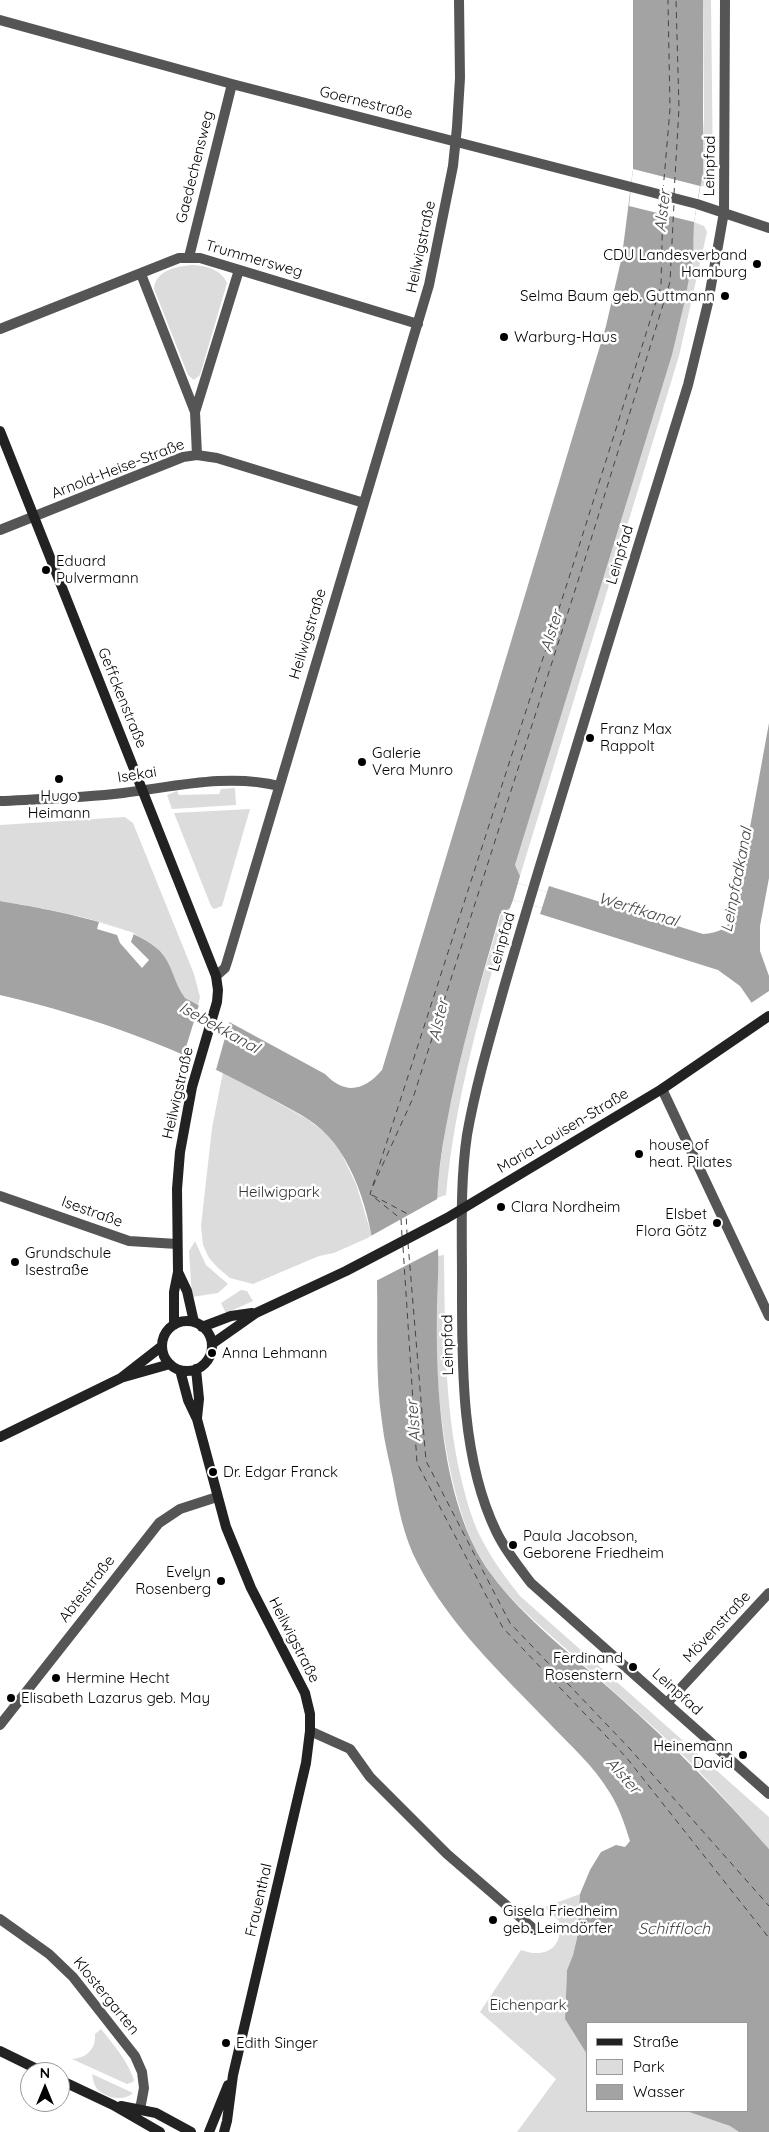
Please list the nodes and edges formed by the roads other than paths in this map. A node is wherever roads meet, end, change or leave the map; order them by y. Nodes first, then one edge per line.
1 (459, 0) edge
2 (726, 0) edge
3 (0, 20) edge
4 (232, 84) junction
5 (456, 142) junction
6 (724, 212) junction
7 (769, 228) edge
8 (189, 257) junction
9 (239, 270) junction
10 (141, 274) junction
11 (418, 324) junction
12 (0, 329) edge
13 (196, 412) junction
14 (0, 432) edge
15 (196, 455) junction
16 (364, 503) junction
17 (34, 517) junction
18 (0, 530) edge
19 (279, 786) junction
20 (142, 789) junction
21 (0, 801) edge
22 (216, 976) junction
23 (766, 1018) edge
24 (662, 1089) junction
25 (0, 1196) edge
26 (462, 1210) junction
27 (177, 1244) junction
28 (178, 1272) junction
29 (256, 1313) junction
30 (769, 1316) edge
31 (198, 1324) junction
32 (174, 1325) junction
33 (212, 1344) junction
34 (162, 1346) junction
35 (170, 1364) junction
36 (196, 1369) junction
37 (180, 1370) junction
38 (121, 1378) junction
39 (197, 1419) junction
40 (0, 1436) edge
41 (217, 1497) junction
42 (769, 1593) edge
43 (667, 1703) junction
44 (0, 1725) edge
45 (310, 1731) junction
46 (769, 1794) edge
47 (0, 1919) edge
48 (535, 1930) dead end
49 (0, 2052) edge
50 (22, 2062) edge
51 (233, 2075) junction
52 (70, 2085) edge
53 (137, 2113) junction
54 (160, 2132) edge
55 (191, 2132) edge
56 (209, 2132) edge
57 (224, 2132) edge

1 - 5 street, Heilwigstraße
2 - 6 street, Leinpfad
3 - 4 street, Goernestraße
4 - 5 street, Goernestraße
4 - 8 street, Gaedechensweg
5 - 6 street, Goernestraße
5 - 11 street, Heilwigstraße
6 - 7 street, Goernestraße
6 - 26 street, Leinpfad
8 - 9 street, Trummersweg
8 - 10 street, Trummersweg
9 - 11 street, Trummersweg
9 - 13 street
10 - 12 street, Trummersweg
10 - 13 street
11 - 16 street, Heilwigstraße
13 - 15 street
14 - 17 street, Geffckenstraße
15 - 16 street, Arnold-Heise-Straße
15 - 17 street, Arnold-Heise-Straße
16 - 19 street, Heilwigstraße
17 - 18 street, Arnold-Heise-Straße
17 - 20 street, Geffckenstraße
19 - 20 street, Isekai
19 - 22 street, Heilwigstraße
20 - 21 street, Isekai
20 - 22 street, Geffckenstraße
22 - 27 street, Heilwigstraße
23 - 24 street, Maria-Louisen-Straße
24 - 26 street, Maria-Louisen-Straße
24 - 30 street
25 - 27 street, Isestraße
26 - 29 street, Maria-Louisen-Straße
26 - 43 street, Leinpfad
27 - 28 street, Heilwigstraße
28 - 31 street, Heilwigstraße
28 - 32 street, Heilwigstraße
29 - 31 street
29 - 33 street
31 - 32 street
31 - 33 street
32 - 34 street
33 - 36 street
34 - 35 street
34 - 38 street
35 - 37 street
35 - 38 street
36 - 37 street
36 - 39 street, Heilwigstraße
37 - 39 street, Heilwigstraße
38 - 40 street
39 - 41 street, Heilwigstraße
41 - 44 street, Abteistraße
41 - 45 street, Heilwigstraße
42 - 43 street, Mövenstraße
43 - 46 street, Leinpfad
45 - 48 street
45 - 51 street, Frauenthal
47 - 53 street, Klostergarten
49 - 50 street
51 - 56 street, Frauenthal
51 - 57 street, Frauenthal
52 - 53 street
53 - 54 street
53 - 55 street

